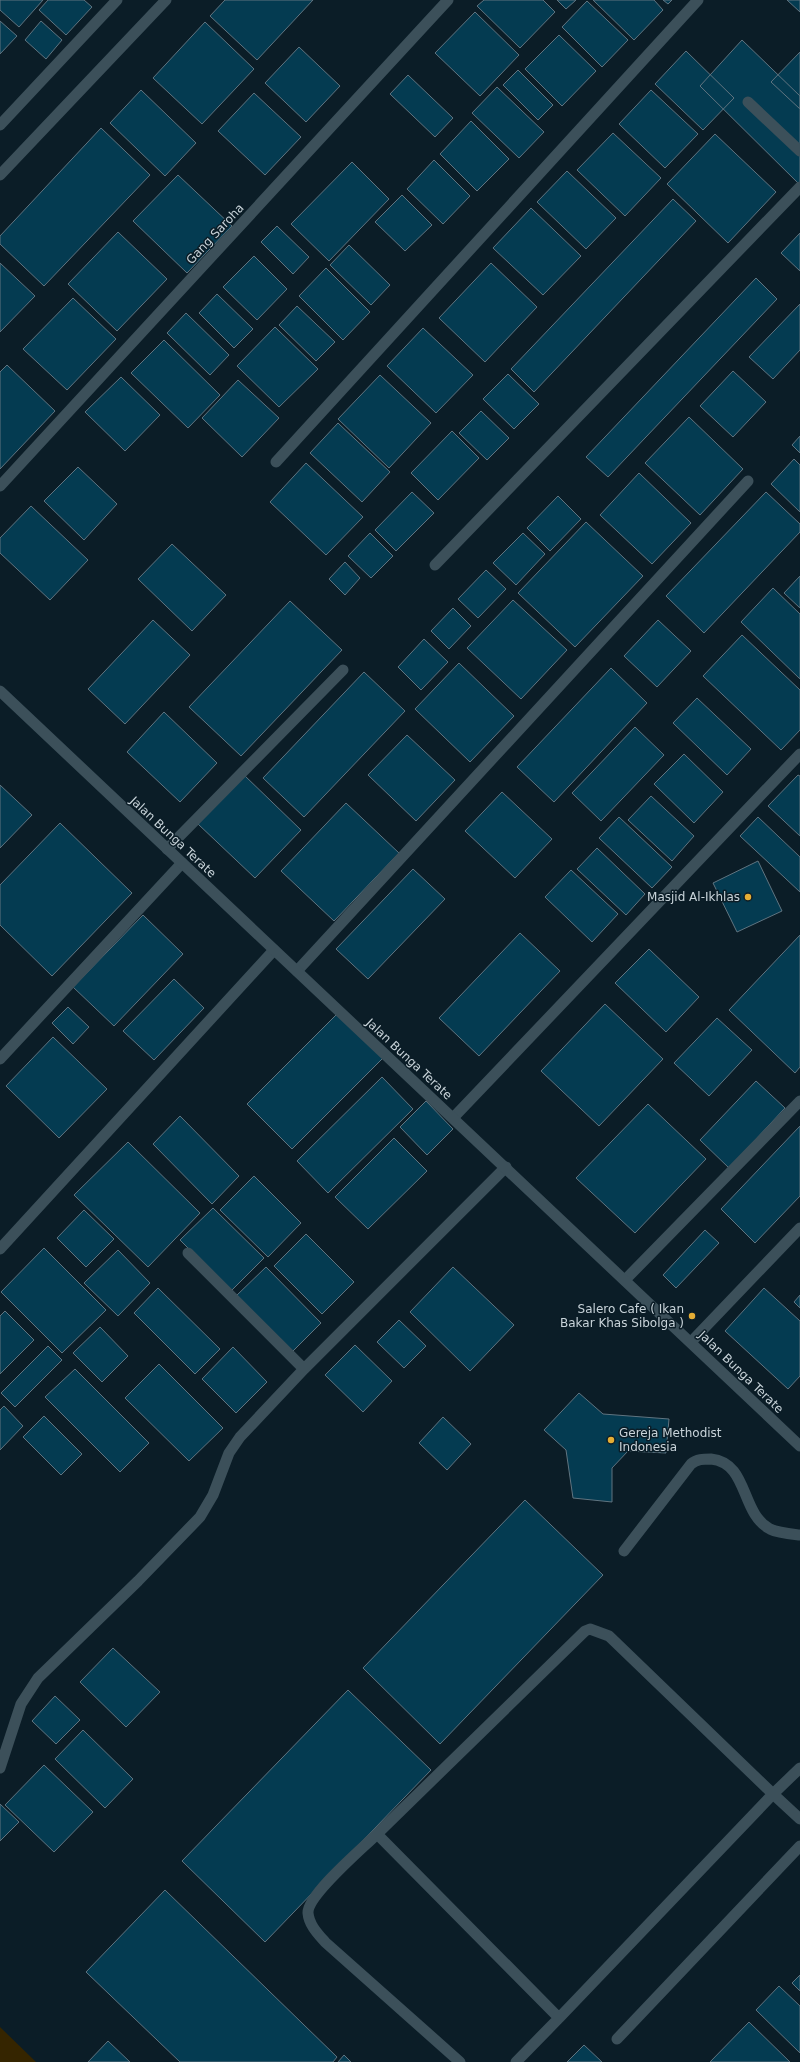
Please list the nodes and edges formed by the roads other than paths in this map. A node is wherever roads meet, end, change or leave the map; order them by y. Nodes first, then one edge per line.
1 (117, 0) edge
2 (166, 0) edge
3 (448, 0) edge
4 (698, 0) edge
5 (748, 102) dead end
6 (0, 125) edge
7 (800, 151) edge
8 (0, 174) edge
9 (800, 187) edge
10 (276, 462) dead end
11 (748, 481) dead end
12 (0, 486) edge
13 (435, 565) dead end
14 (343, 670) dead end
15 (2, 696) edge
16 (800, 754) edge
17 (167, 849) junction
18 (182, 863) junction
19 (274, 950) junction
20 (297, 971) junction
21 (0, 1059) edge
22 (800, 1101) edge
23 (453, 1118) junction
24 (506, 1168) junction
25 (800, 1228) edge
26 (0, 1249) edge
27 (188, 1253) dead end
28 (625, 1280) junction
29 (691, 1342) junction
30 (304, 1369) junction
31 (798, 1440) edge
32 (800, 1535) edge
33 (624, 1551) dead end
34 (0, 1768) edge
35 (800, 1768) edge
36 (773, 1794) junction
37 (800, 1819) edge
38 (377, 1834) junction
39 (800, 1846) edge
40 (559, 2018) junction
41 (617, 2039) dead end
42 (460, 2062) edge
43 (516, 2062) edge

1 - 6 street
2 - 8 street
3 - 12 street, Gang Saroha
4 - 10 street
5 - 7 street
9 - 13 street
11 - 20 street
14 - 17 street
15 - 17 street, Jalan Bunga Terate
16 - 23 street
17 - 18 street, Jalan Bunga Terate
18 - 19 street, Jalan Bunga Terate
18 - 21 street
19 - 20 street, Jalan Bunga Terate
19 - 26 street
20 - 23 street, Jalan Bunga Terate
22 - 28 street
23 - 24 street, Jalan Bunga Terate
24 - 28 street, Jalan Bunga Terate
24 - 30 street
25 - 29 street
27 - 30 street
28 - 29 street, Jalan Bunga Terate
29 - 31 street, Jalan Bunga Terate
30 - 34 street
32 - 33 street
35 - 36 street
36 - 37 street
36 - 38 street
36 - 40 street
38 - 40 street
38 - 42 street
39 - 41 street
40 - 43 street

